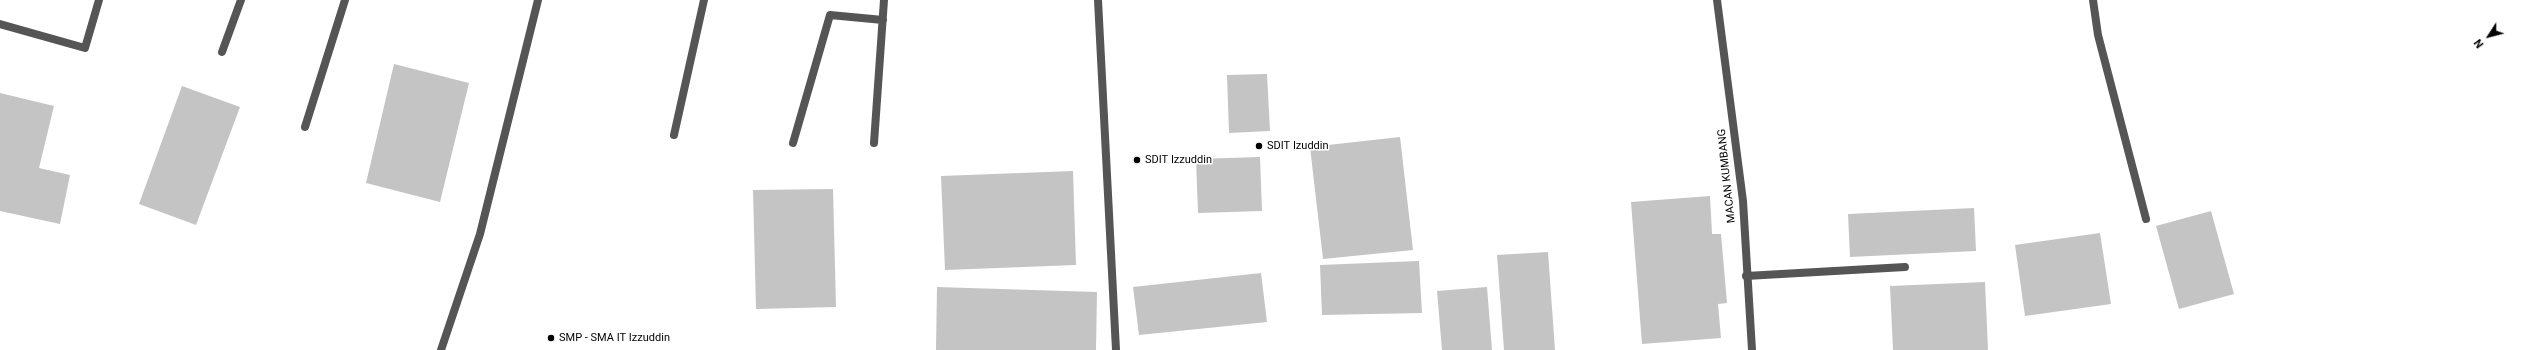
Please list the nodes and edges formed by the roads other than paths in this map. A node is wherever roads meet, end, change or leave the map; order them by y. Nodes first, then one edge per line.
1 (99, 0) edge
2 (241, 0) edge
3 (344, 0) edge
4 (538, 0) edge
5 (704, 0) edge
6 (884, 0) edge
7 (1098, 0) edge
8 (1717, 0) edge
9 (2093, 0) edge
10 (883, 20) junction
11 (0, 24) edge
12 (222, 52) dead end
13 (305, 127) dead end
14 (674, 135) dead end
15 (793, 143) dead end
16 (874, 143) dead end
17 (2146, 219) dead end
18 (1905, 267) dead end
19 (1746, 276) junction
20 (441, 350) edge
21 (1116, 350) edge
22 (1752, 350) edge

1 - 11 street
2 - 12 street
3 - 13 street
4 - 20 street
5 - 14 street
6 - 10 street
7 - 21 street
8 - 19 street, MACAN KUMBANG
9 - 17 street
10 - 15 street
10 - 16 street
18 - 19 street
19 - 22 street, MACAN KUMBANG

